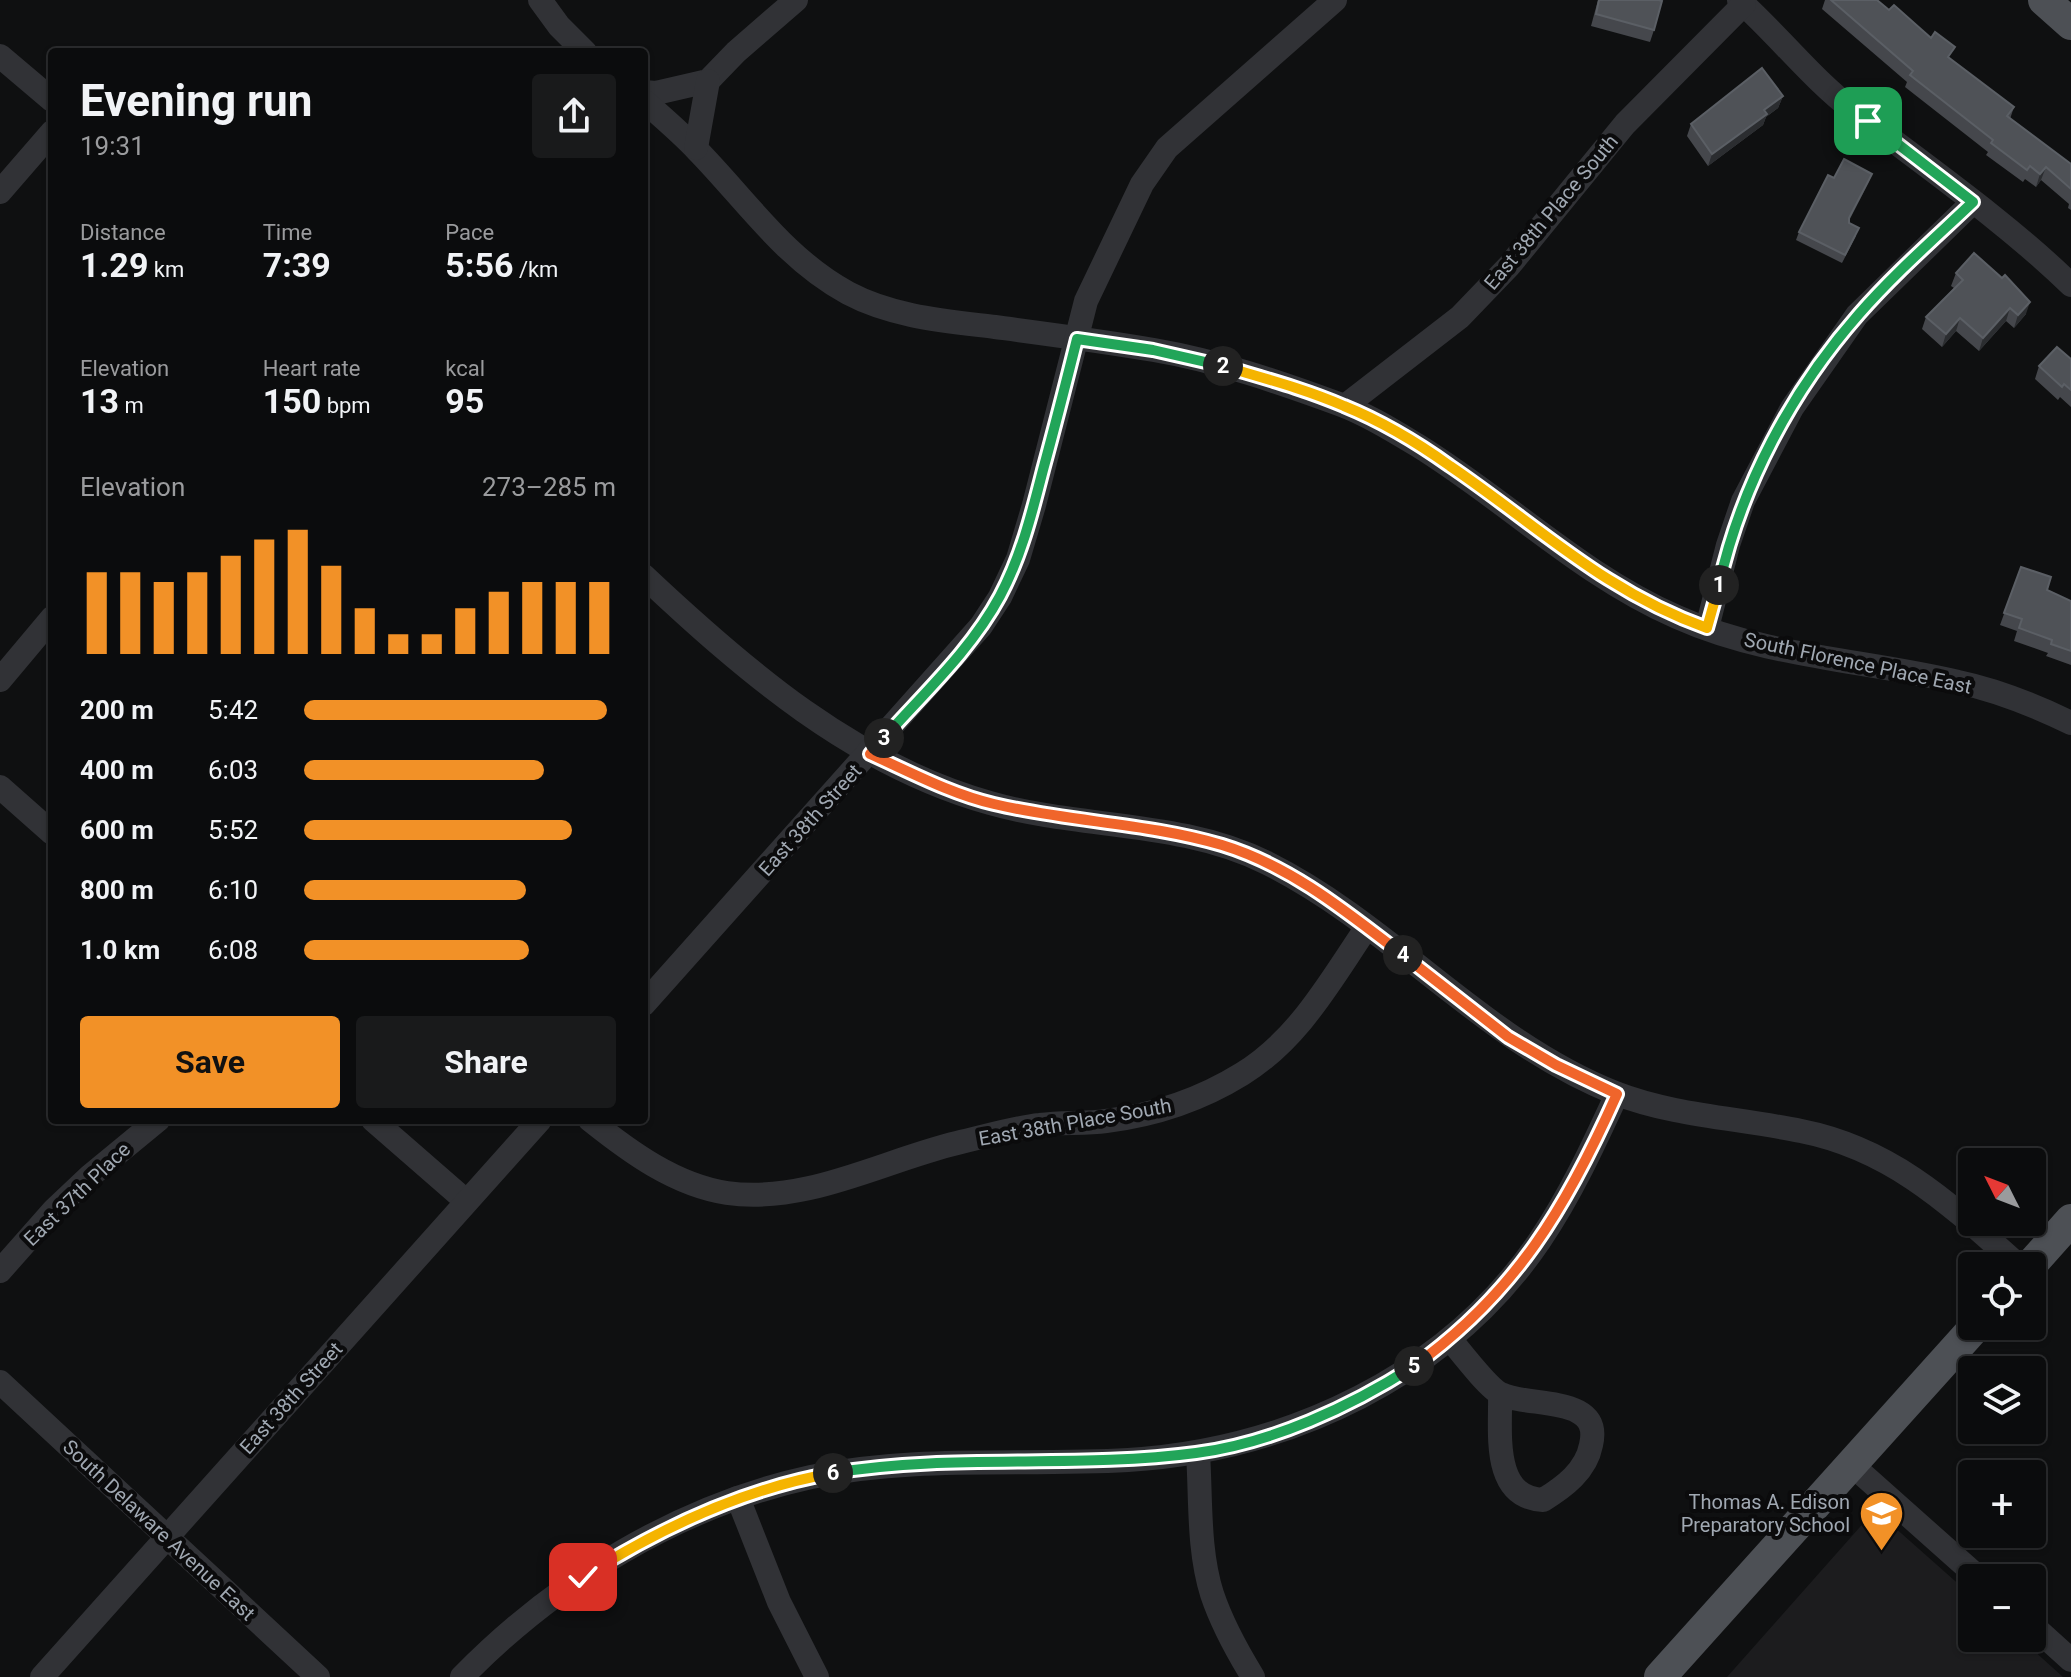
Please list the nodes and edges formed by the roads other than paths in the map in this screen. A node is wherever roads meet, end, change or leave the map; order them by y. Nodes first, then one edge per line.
1 (540, 0) edge
2 (796, 0) edge
3 (1335, 0) edge
4 (2044, 0) edge
5 (1742, 2) edge
6 (2071, 24) edge
7 (581, 48) edge
8 (0, 56) edge
9 (708, 81) junction
10 (648, 92) edge
11 (48, 97) edge
12 (648, 105) edge
13 (48, 137) edge
14 (696, 148) junction
15 (0, 192) edge
16 (1973, 202) junction
17 (2071, 285) edge
18 (1077, 339) junction
19 (1345, 406) junction
20 (648, 580) edge
21 (48, 623) edge
22 (1707, 628) junction
23 (0, 680) edge
24 (2071, 723) edge
25 (870, 754) junction
26 (0, 787) edge
27 (48, 829) edge
28 (1367, 927) junction
29 (648, 993) edge
30 (1617, 1094) junction
31 (153, 1124) edge
32 (378, 1124) edge
33 (536, 1124) edge
34 (596, 1124) edge
35 (466, 1201) junction
36 (2071, 1220) edge
37 (2003, 1252) edge
38 (2042, 1252) edge
39 (0, 1271) edge
40 (1450, 1339) junction
41 (1964, 1340) edge
42 (0, 1382) edge
43 (1500, 1394) junction
44 (1198, 1453) junction
45 (1852, 1465) junction
46 (738, 1498) junction
47 (166, 1537) junction
48 (1963, 1564) edge
49 (2046, 1638) edge
50 (2071, 1660) edge
51 (42, 1677) edge
52 (318, 1677) edge
53 (462, 1677) edge
54 (817, 1677) edge
55 (1253, 1677) edge
56 (1660, 1677) edge

1 - 7 street
2 - 9 street
3 - 18 street, East 38th Street
4 - 6 main road
5 - 16 street
5 - 19 street, East 38th Place South
8 - 11 street
9 - 10 street
9 - 14 street
12 - 14 street, South Florence Place East
13 - 15 street
14 - 18 street, South Florence Place East
16 - 17 street
16 - 22 street
18 - 19 street, South Florence Place East
18 - 25 street, East 38th Street
19 - 22 street, South Florence Place East
20 - 25 street
21 - 23 street
22 - 24 street, South Florence Place East
25 - 28 street
25 - 29 street, East 38th Street
26 - 27 street
28 - 30 street
28 - 34 street, East 38th Place South
30 - 37 street
30 - 40 street
31 - 39 street, East 37th Place
32 - 35 street
33 - 35 street, East 38th Street
35 - 47 street, East 38th Street
36 - 38 main road
40 - 43 street
40 - 44 street
41 - 45 main road
42 - 47 street, South Delaware Avenue East
43 - 43 street
44 - 46 street
44 - 55 street
45 - 48 street
45 - 56 main road
46 - 53 street
46 - 54 street
47 - 51 street, East 38th Street
47 - 52 street, South Delaware Avenue East
49 - 50 street

